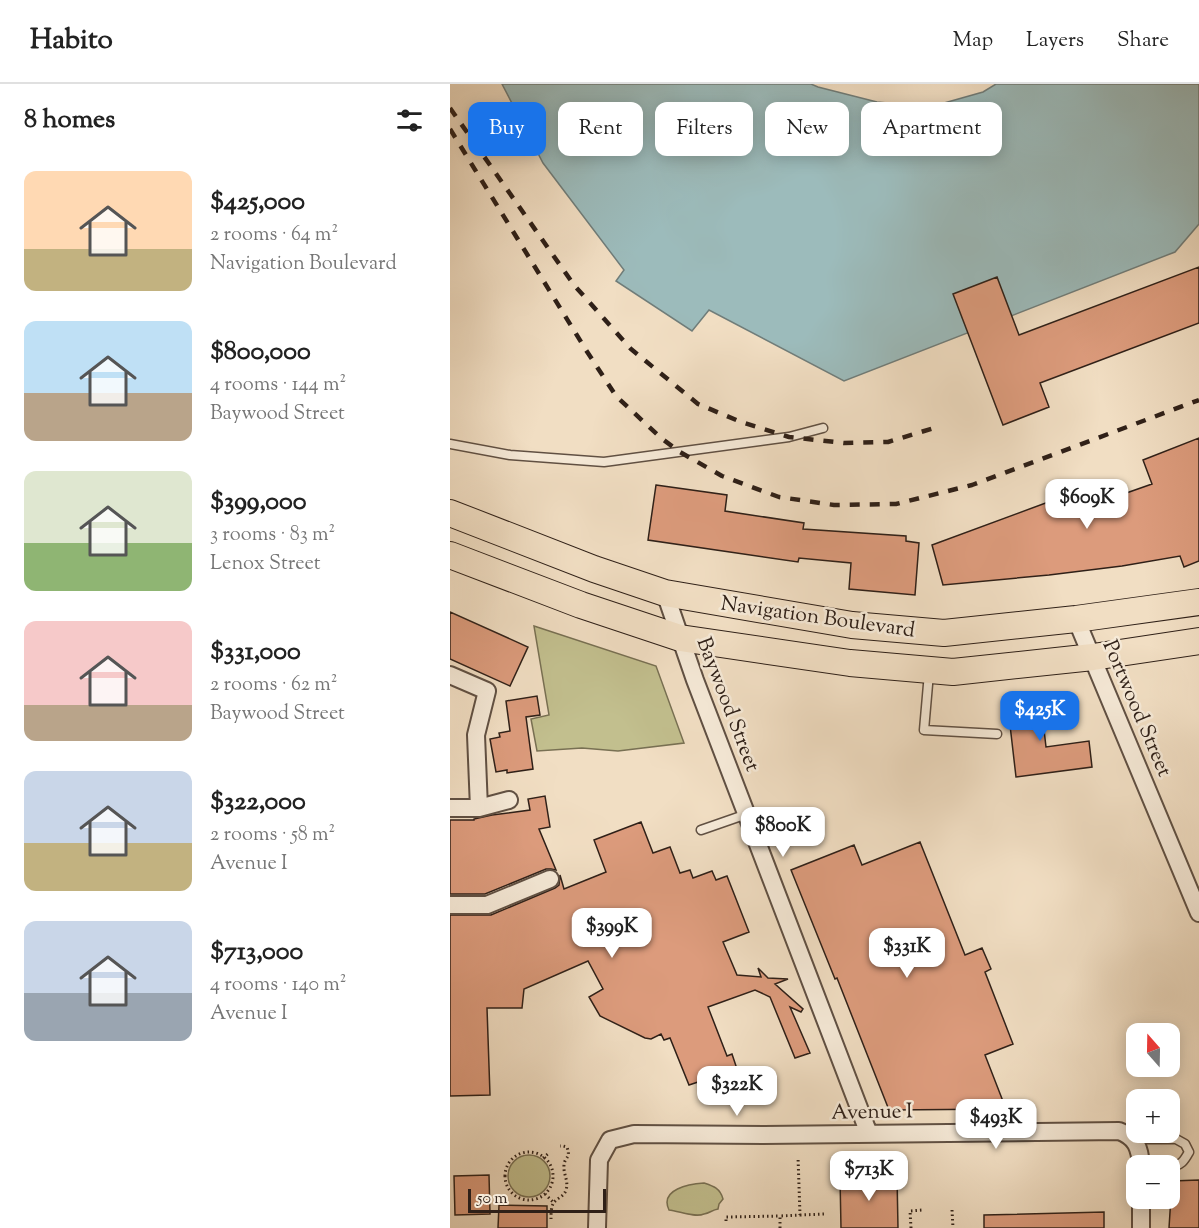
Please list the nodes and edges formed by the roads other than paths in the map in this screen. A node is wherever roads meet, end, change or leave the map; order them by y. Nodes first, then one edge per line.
1 (823, 428) dead end
2 (450, 444) edge
3 (450, 513) edge
4 (450, 555) edge
5 (664, 593) junction
6 (1199, 602) edge
7 (1076, 619) junction
8 (680, 639) junction
9 (1199, 641) edge
10 (1093, 657) junction
11 (929, 670) junction
12 (450, 675) edge
13 (997, 734) dead end
14 (509, 800) dead end
15 (479, 807) junction
16 (450, 808) edge
17 (747, 814) junction
18 (701, 830) dead end
19 (550, 879) dead end
20 (450, 905) edge
21 (1199, 913) edge
22 (869, 1134) junction
23 (1126, 1134) edge
24 (1180, 1141) edge
25 (1189, 1152) junction
26 (1199, 1152) edge
27 (1180, 1164) edge
28 (1141, 1209) edge
29 (597, 1228) edge
30 (1141, 1228) edge

1 - 2 lane
3 - 5 main road, Navigation Boulevard
4 - 8 main road, Navigation Boulevard
5 - 7 main road, Navigation Boulevard
5 - 8 street, Baywood Street
6 - 7 main road, Navigation Boulevard
7 - 10 street, Portwood Street
8 - 11 main road, Navigation Boulevard
8 - 17 street, Baywood Street
9 - 10 main road, Navigation Boulevard
10 - 11 main road, Navigation Boulevard
10 - 21 street, Portwood Street
11 - 13 lane
12 - 15 street
14 - 15 street
15 - 16 street
17 - 18 lane
17 - 22 street, Baywood Street
19 - 20 street
22 - 23 street, Avenue I
22 - 29 street, Avenue I
24 - 25 lane
25 - 26 lane
25 - 27 lane
28 - 30 street

